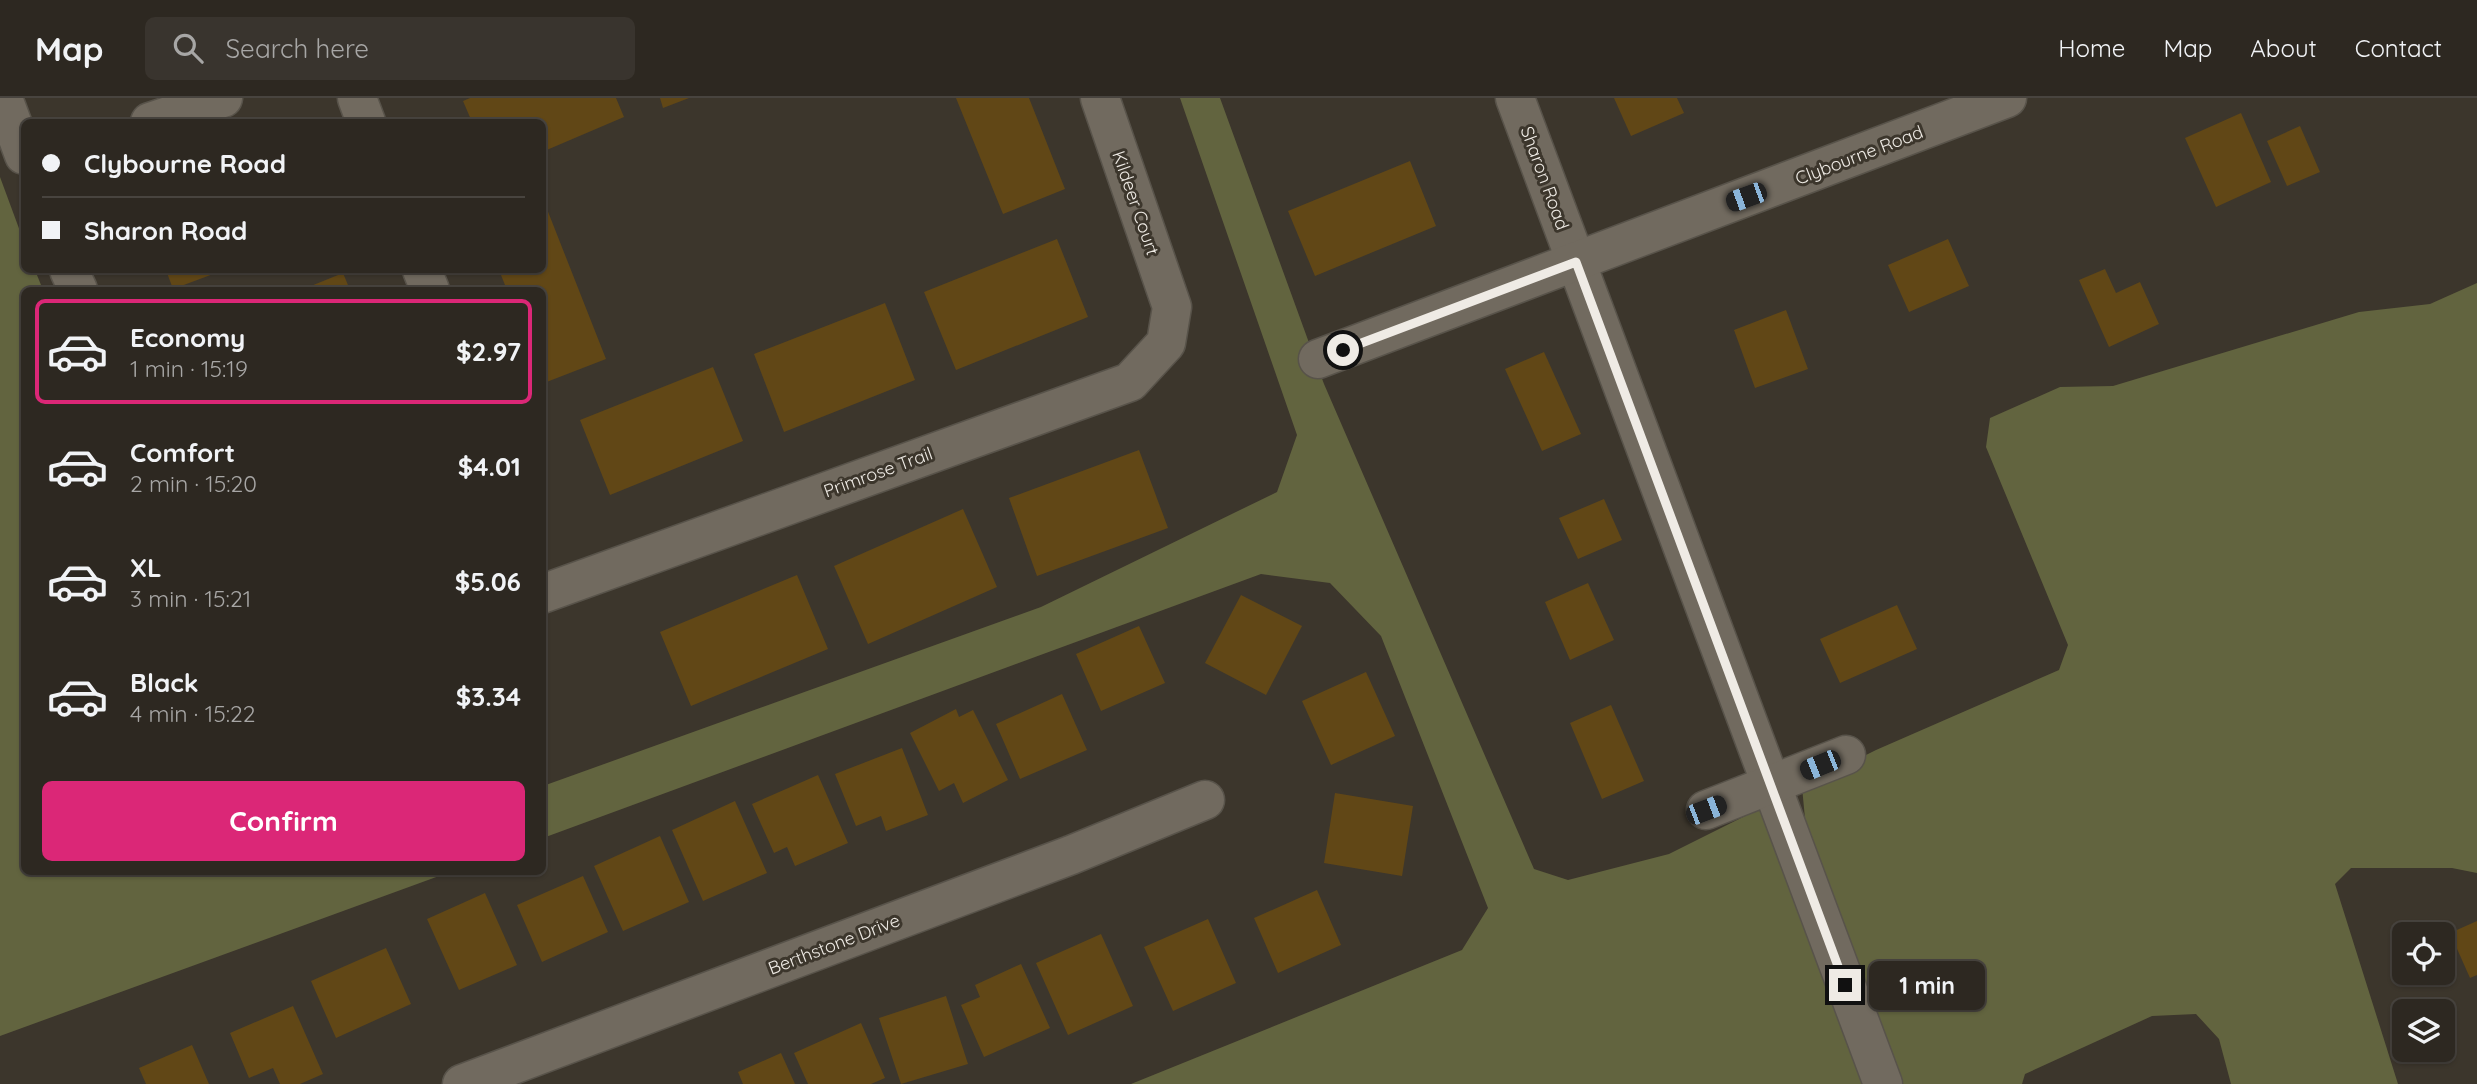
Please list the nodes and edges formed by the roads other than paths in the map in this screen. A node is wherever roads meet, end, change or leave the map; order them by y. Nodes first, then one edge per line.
1 (3, 98) edge
2 (223, 98) edge
3 (357, 98) edge
4 (1100, 98) edge
5 (1516, 98) edge
6 (2007, 98) edge
7 (159, 119) edge
8 (365, 119) edge
9 (21, 147) edge
10 (1576, 262) junction
11 (1172, 307) joint
12 (1318, 359) dead end
13 (546, 589) edge
14 (1846, 755) dead end
15 (1770, 785) junction
16 (1205, 800) dead end
17 (1706, 810) dead end
18 (463, 1084) edge
19 (1883, 1084) edge

1 - 9 street
2 - 7 street
3 - 8 street
4 - 11 street, Kildeer Court
5 - 10 street, Sharon Road
6 - 10 street, Clybourne Road
10 - 12 street, Clybourne Road
10 - 15 street, Sharon Road
11 - 13 street, Primrose Trail
14 - 15 street
15 - 17 street
15 - 19 street, Sharon Road
16 - 18 street, Berthstone Drive

